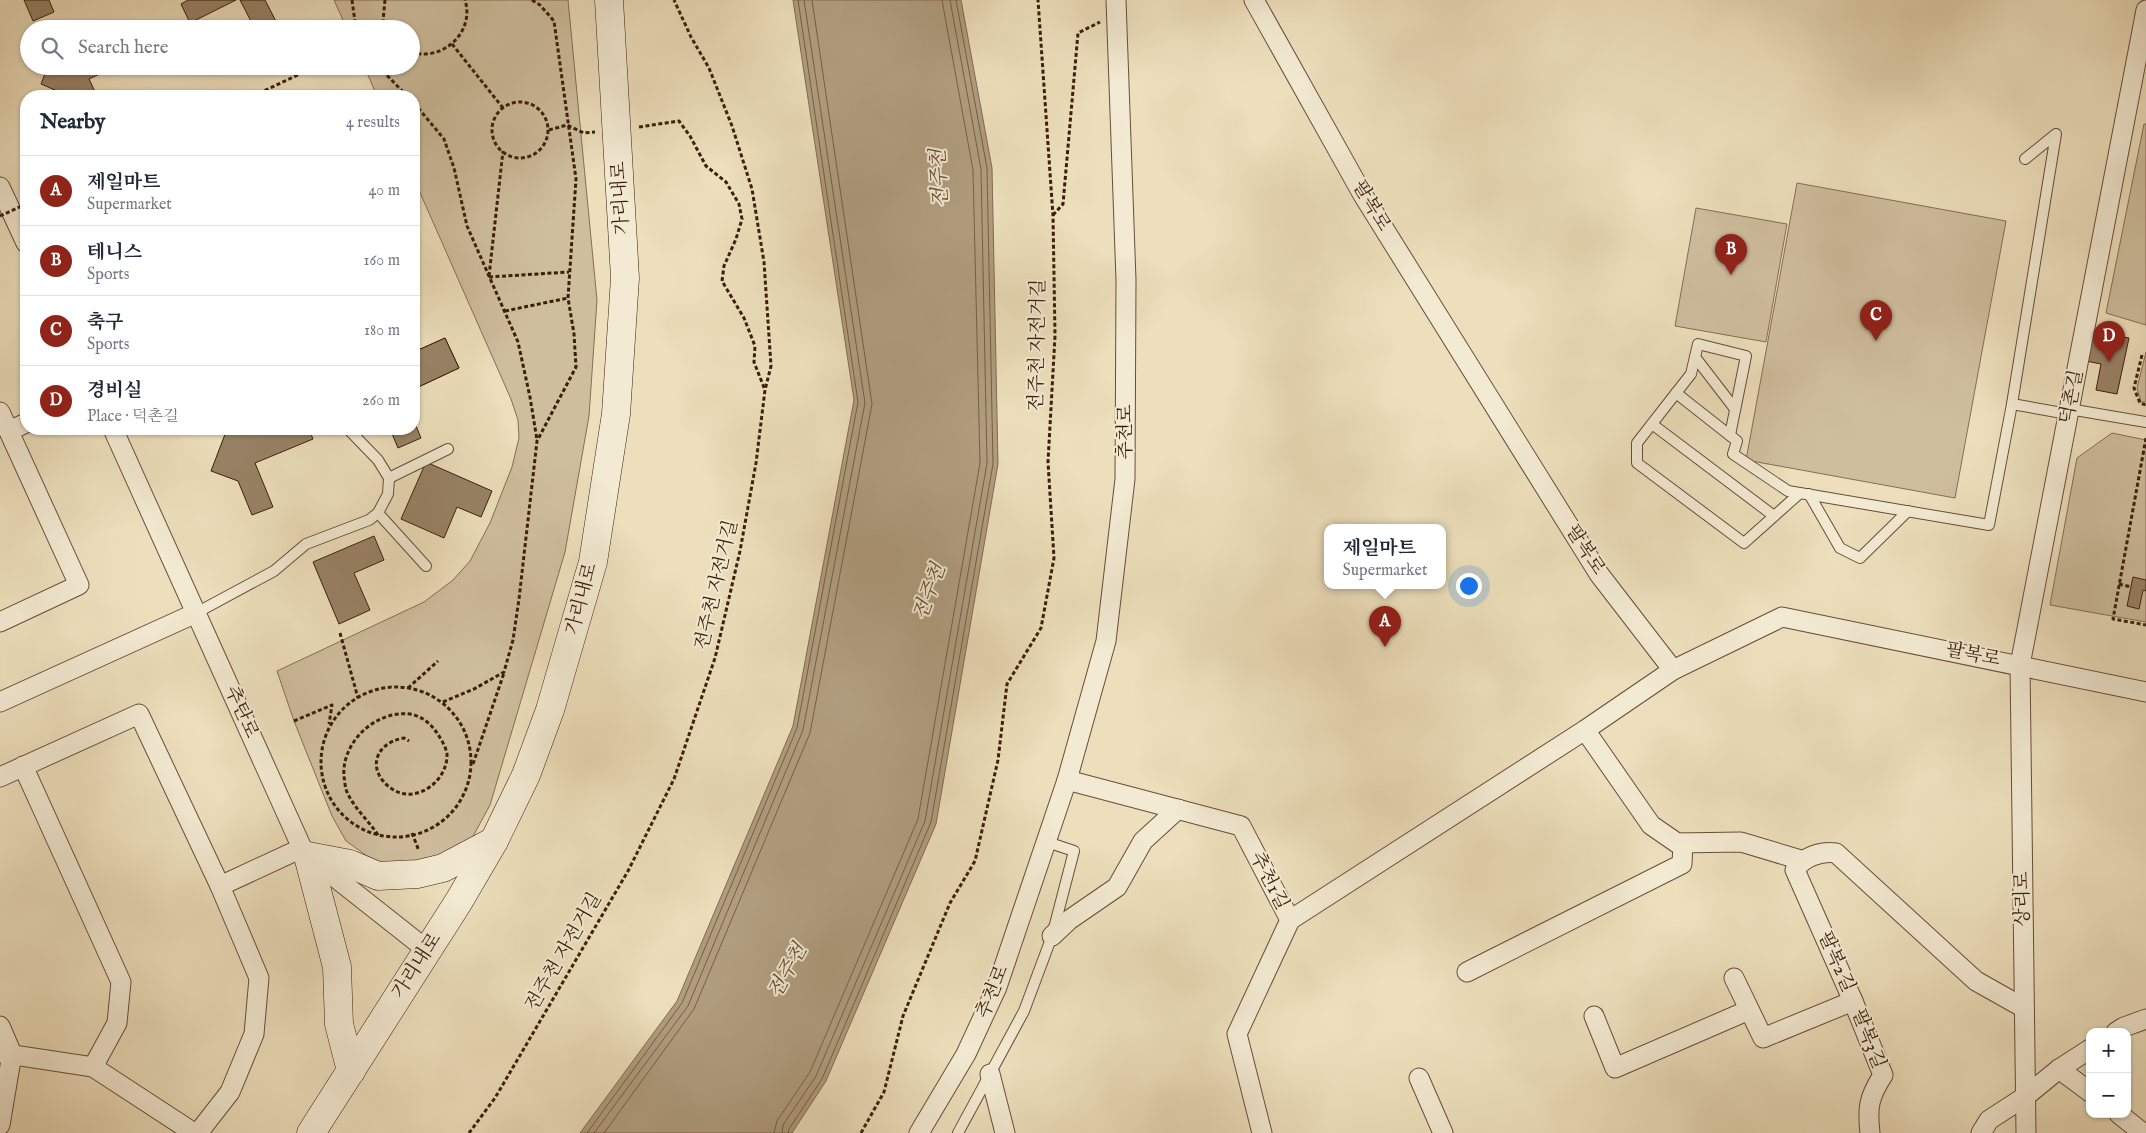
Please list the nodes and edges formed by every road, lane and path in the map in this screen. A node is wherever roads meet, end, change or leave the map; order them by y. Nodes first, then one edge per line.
1 (352, 0) edge
2 (385, 0) edge
3 (465, 0) edge
4 (532, 0) edge
5 (609, 0) edge
6 (674, 0) edge
7 (1038, 0) edge
8 (1254, 0) edge
9 (1117, 4) edge
10 (2146, 10) edge
11 (355, 20) edge
12 (383, 20) edge
13 (452, 44) junction
14 (420, 53) edge
15 (297, 75) edge
16 (387, 75) edge
17 (266, 90) edge
18 (401, 90) edge
19 (503, 108) junction
20 (420, 111) edge
21 (567, 125) junction
22 (644, 127) dead end
23 (549, 130) junction
24 (584, 133) dead end
25 (503, 152) junction
26 (2025, 159) dead end
27 (0, 187) edge
28 (20, 207) edge
29 (0, 216) edge
30 (1053, 216) junction
31 (20, 230) edge
32 (569, 272) junction
33 (489, 277) junction
34 (568, 298) junction
35 (505, 311) junction
36 (2142, 355) dead end
37 (1695, 357) junction
38 (765, 390) junction
39 (1676, 393) junction
40 (2012, 404) junction
41 (2146, 405) edge
42 (1735, 409) junction
43 (2069, 411) junction
44 (0, 412) edge
45 (2146, 422) edge
46 (1652, 424) junction
47 (20, 426) edge
48 (9, 431) junction
49 (116, 435) edge
50 (354, 435) edge
51 (1730, 435) junction
52 (2146, 438) edge
53 (537, 441) junction
54 (448, 449) dead end
55 (388, 478) junction
56 (1804, 493) junction
57 (1908, 511) junction
58 (378, 513) junction
59 (1774, 516) junction
60 (426, 566) dead end
61 (2119, 584) junction
62 (2131, 587) dead end
63 (196, 613) junction
64 (0, 622) edge
65 (2146, 625) edge
66 (340, 632) dead end
67 (438, 661) dead end
68 (2020, 665) junction
69 (1673, 670) junction
70 (504, 672) junction
71 (408, 688) junction
72 (2146, 692) edge
73 (358, 698) junction
74 (0, 702) edge
75 (443, 702) junction
76 (294, 721) dead end
77 (1585, 730) junction
78 (328, 732) junction
79 (409, 741) dead end
80 (23, 766) junction
81 (472, 766) junction
82 (0, 777) edge
83 (1066, 780) junction
84 (1178, 809) junction
85 (379, 835) junction
86 (494, 840) junction
87 (1047, 842) junction
88 (1683, 843) junction
89 (305, 852) junction
90 (1801, 860) junction
91 (220, 886) junction
92 (1290, 920) junction
93 (1052, 936) junction
94 (426, 950) junction
95 (1467, 972) dead end
96 (1734, 978) dead end
97 (1853, 1001) junction
98 (2024, 1008) junction
99 (1749, 1010) junction
100 (1594, 1016) dead end
101 (2146, 1019) edge
102 (0, 1026) edge
103 (2121, 1028) edge
104 (2086, 1052) edge
105 (6, 1053) edge
106 (93, 1066) junction
107 (2059, 1069) junction
108 (351, 1071) junction
109 (990, 1074) junction
110 (1419, 1078) dead end
111 (2086, 1089) edge
112 (2026, 1096) junction
113 (2124, 1118) edge
114 (0, 1125) edge
115 (194, 1133) edge
116 (198, 1133) edge
117 (311, 1133) edge
118 (469, 1133) edge
119 (861, 1133) edge
120 (919, 1133) edge
121 (958, 1133) edge
122 (1005, 1133) edge
123 (1262, 1133) edge
124 (1443, 1133) edge
125 (1870, 1133) edge
126 (1981, 1133) edge
127 (2026, 1133) edge
128 (2144, 1133) edge

1 - 11 path
2 - 12 path
3 - 13 path
4 - 21 path
5 - 86 street, 가리내로
6 - 38 path, 전주천 자전거길
7 - 30 path, 전주천 자전거길
8 - 69 street, 팔복로
9 - 30 path
9 - 83 street, 추천로
10 - 43 street, 덕촌길
13 - 14 path
13 - 19 path
15 - 17 path
16 - 18 path
19 - 23 path
19 - 25 path
20 - 33 path
21 - 23 path
21 - 24 path
21 - 32 path
22 - 38 path
23 - 25 path
25 - 33 path
26 - 40 lane
27 - 31 street
28 - 29 path, bridge
30 - 119 path, 전주천 자전거길
32 - 33 path
32 - 34 path
33 - 35 path
34 - 35 path
34 - 53 path
35 - 53 path
36 - 41 path
37 - 39 lane
37 - 42 lane
37 - 42 lane
38 - 118 path, 전주천 자전거길
39 - 46 lane
39 - 51 lane
40 - 43 lane
40 - 57 lane
42 - 51 lane
43 - 45 lane
43 - 68 street, 덕촌길
44 - 48 street
46 - 59 lane
46 - 59 lane
47 - 48 street
48 - 64 street
49 - 63 street, 추탄로
50 - 55 lane
51 - 56 lane
52 - 61 path
53 - 70 path
54 - 55 lane
55 - 58 lane
56 - 57 lane
56 - 57 lane
56 - 59 lane
58 - 60 lane
58 - 63 lane
61 - 62 path
61 - 65 path
63 - 74 street
63 - 89 street, 추탄로
66 - 73 path
67 - 71 path
68 - 69 street, 팔복로
68 - 72 street, 팔복로
68 - 98 street, 상리로
69 - 77 street
70 - 75 path
70 - 81 path
71 - 73 path
71 - 75 path
73 - 78 path
75 - 81 path
76 - 78 path
77 - 88 street
77 - 92 street
78 - 85 path
79 - 85 path
80 - 82 street
80 - 91 street
80 - 106 street
81 - 85 path
83 - 84 street, 추천1길
83 - 87 street, 추천로
84 - 92 street, 추천1길
84 - 93 street, 추천로
86 - 89 street
86 - 94 street, 가리내로
87 - 93 lane, 추천로
87 - 120 street, 추천로
88 - 90 street
88 - 95 street
89 - 91 street
89 - 94 street, 추탄로
89 - 108 street
90 - 97 street, 팔복2길
90 - 98 street
91 - 116 street
92 - 123 street, 추천1길
93 - 109 lane, 추천로
94 - 108 street, 가리내로
96 - 99 street, 팔복2길
97 - 99 street, 팔복2길
97 - 125 street, 팔복3길
98 - 112 street, 상리로
99 - 100 street
101 - 103 street
102 - 105 street
104 - 107 street
105 - 106 street
105 - 114 street
106 - 115 street
107 - 111 street
107 - 112 street
108 - 117 street, 가리내로
109 - 121 lane, 추천로
109 - 122 street
110 - 124 street
112 - 126 street
112 - 127 street, 상리로
113 - 128 street

